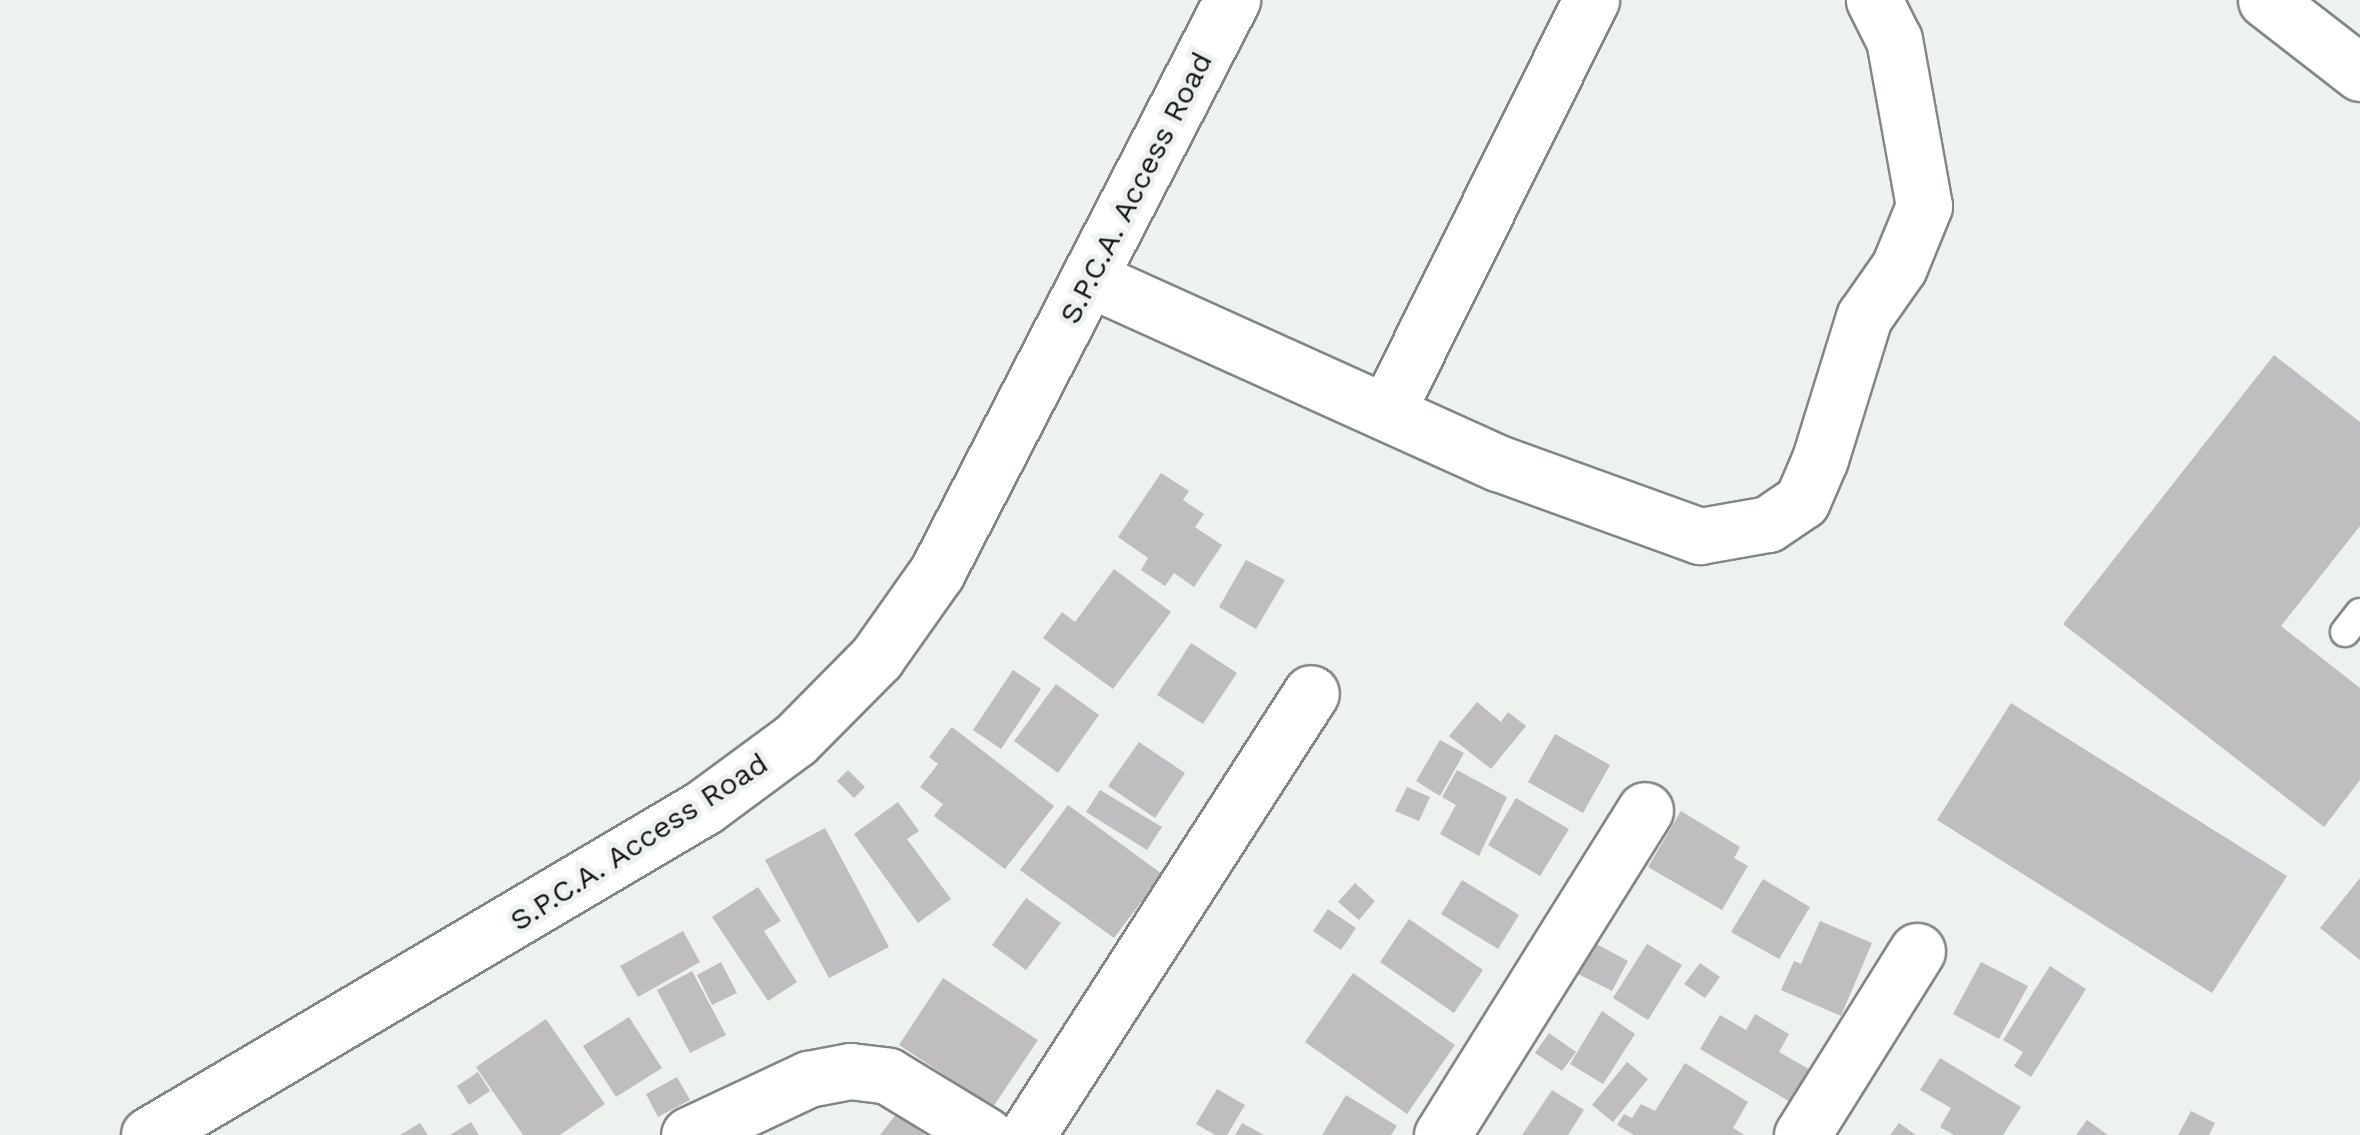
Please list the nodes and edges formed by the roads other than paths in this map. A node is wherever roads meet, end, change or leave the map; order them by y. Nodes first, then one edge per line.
1 (1232, 0) edge
2 (1591, 0) edge
3 (1874, 0) edge
4 (2266, 0) edge
5 (2360, 73) edge
6 (1090, 278) junction
7 (1387, 411) junction
8 (1310, 694) dead end
9 (1645, 810) dead end
10 (1917, 950) dead end
11 (185, 1126) edge
12 (688, 1135) edge
13 (985, 1135) edge
14 (1027, 1135) edge
15 (1442, 1135) edge
16 (1802, 1135) edge

1 - 6 street, S.P.C.A. Access Road
2 - 7 street
3 - 7 street
4 - 5 street
6 - 7 street
6 - 11 street, S.P.C.A. Access Road
8 - 14 street
9 - 15 street
10 - 16 street
12 - 13 street

